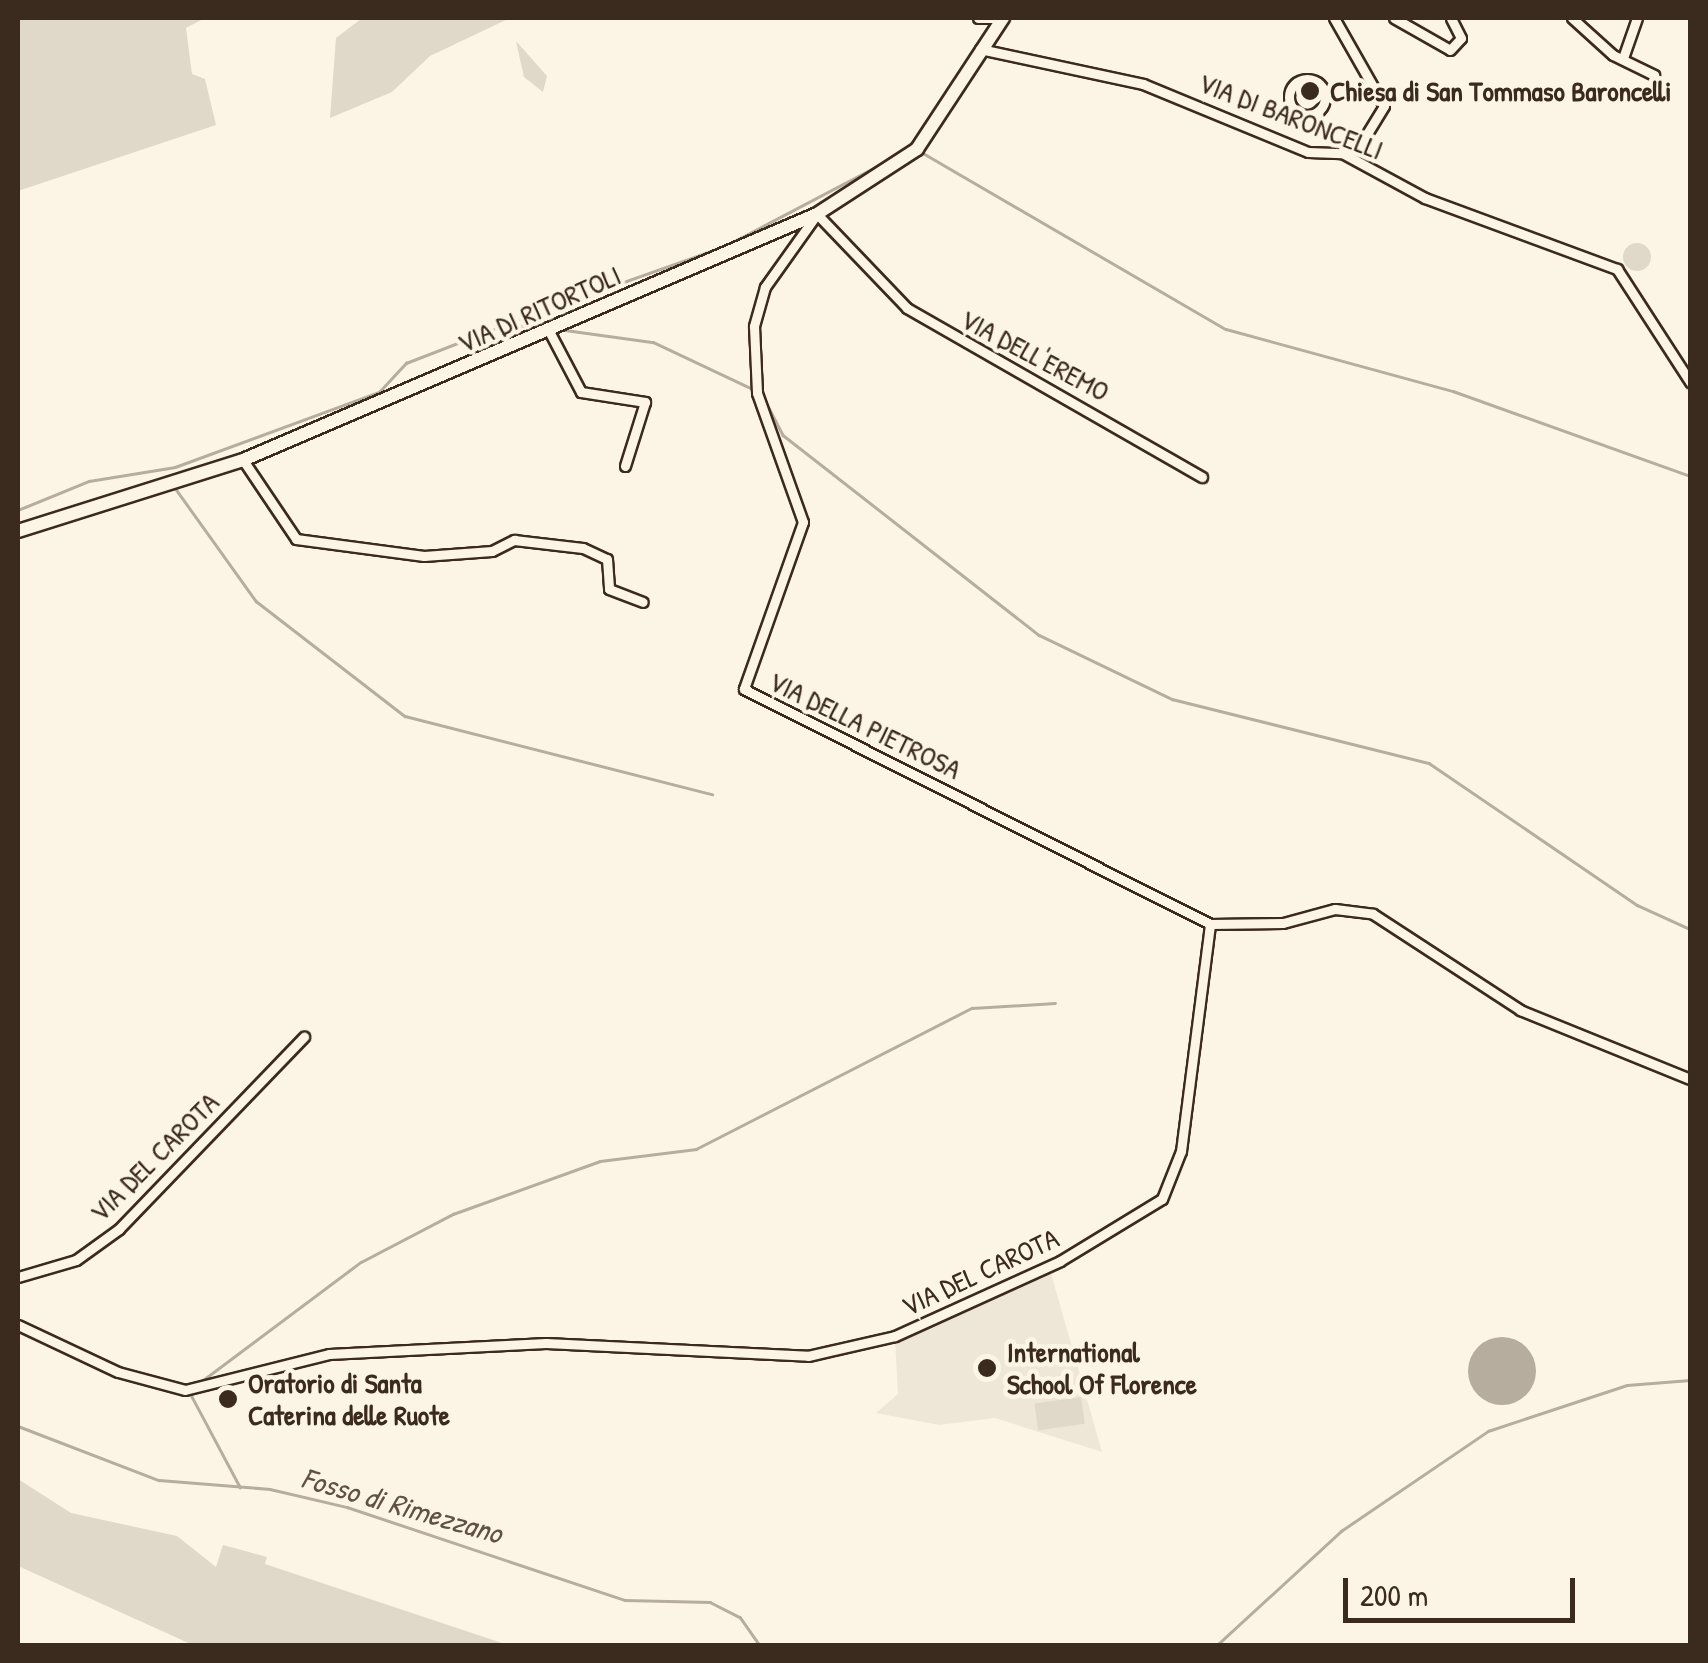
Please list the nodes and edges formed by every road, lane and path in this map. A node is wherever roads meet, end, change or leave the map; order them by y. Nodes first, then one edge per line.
1 (978, 18) edge
2 (999, 18) edge
3 (1334, 18) edge
4 (1394, 18) edge
5 (1451, 18) edge
6 (1572, 18) edge
7 (1638, 18) edge
8 (979, 57) junction
9 (1623, 58) junction
10 (1654, 75) dead end
11 (1310, 121) joint
12 (1342, 154) junction
13 (817, 214) junction
14 (549, 331) junction
15 (1690, 382) edge
16 (243, 460) junction
17 (626, 466) dead end
18 (1202, 477) dead end
19 (18, 532) edge
20 (642, 602) dead end
21 (1210, 924) junction
22 (304, 1037) dead end
23 (1690, 1079) edge
24 (18, 1277) edge
25 (18, 1326) edge

1 - 2 street
2 - 8 street, VIA DI RITORTOLI
3 - 12 street
4 - 5 street
6 - 9 street
7 - 9 street
8 - 12 street, VIA DI BARONCELLI
8 - 13 street, VIA DI RITORTOLI
9 - 10 street
11 - 11 street, VIA DI BARONCELLI
12 - 15 street, VIA DI BARONCELLI
13 - 14 street, VIA DI RITORTOLI
13 - 18 street, VIA DELL'EREMO
13 - 21 street, VIA DELLA PIETROSA
14 - 16 street, VIA DI RITORTOLI
14 - 17 street
16 - 19 street, VIA DI RITORTOLI
16 - 20 street
21 - 23 street
21 - 25 street, VIA DEL CAROTA
22 - 24 street, VIA DEL CAROTA

